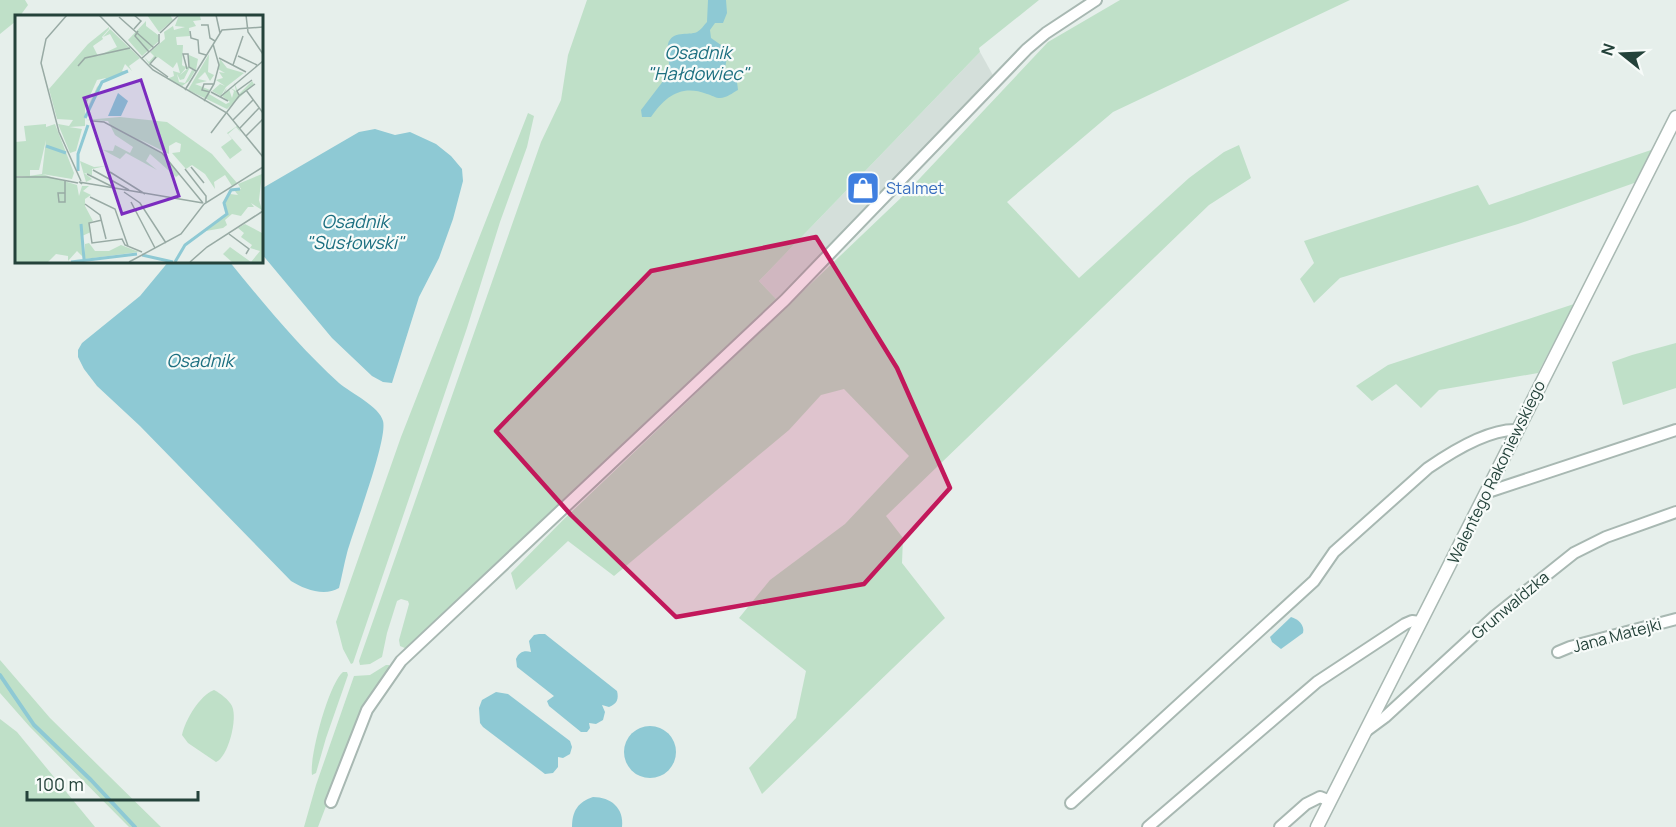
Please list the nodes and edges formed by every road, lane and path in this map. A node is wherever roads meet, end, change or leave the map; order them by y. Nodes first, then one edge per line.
1 (1096, 0) edge
2 (1676, 117) edge
3 (1518, 430) junction
4 (1676, 430) edge
5 (1488, 492) junction
6 (1676, 512) edge
7 (1676, 619) edge
8 (1420, 622) junction
9 (1558, 652) dead end
10 (1366, 731) junction
11 (1330, 801) junction
12 (331, 802) dead end
13 (1071, 802) dead end
14 (1148, 827) edge
15 (1280, 827) edge
16 (1317, 827) edge

1 - 12 street
2 - 3 street, Walentego Rakoniewskiego
3 - 5 street, Walentego Rakoniewskiego
3 - 13 street
4 - 5 street
5 - 8 street, Walentego Rakoniewskiego
6 - 10 street, Grunwaldzka
7 - 9 street, Jana Matejki
8 - 10 street, Walentego Rakoniewskiego
8 - 14 street
10 - 11 street, Walentego Rakoniewskiego
11 - 15 street
11 - 16 street, Walentego Rakoniewskiego

